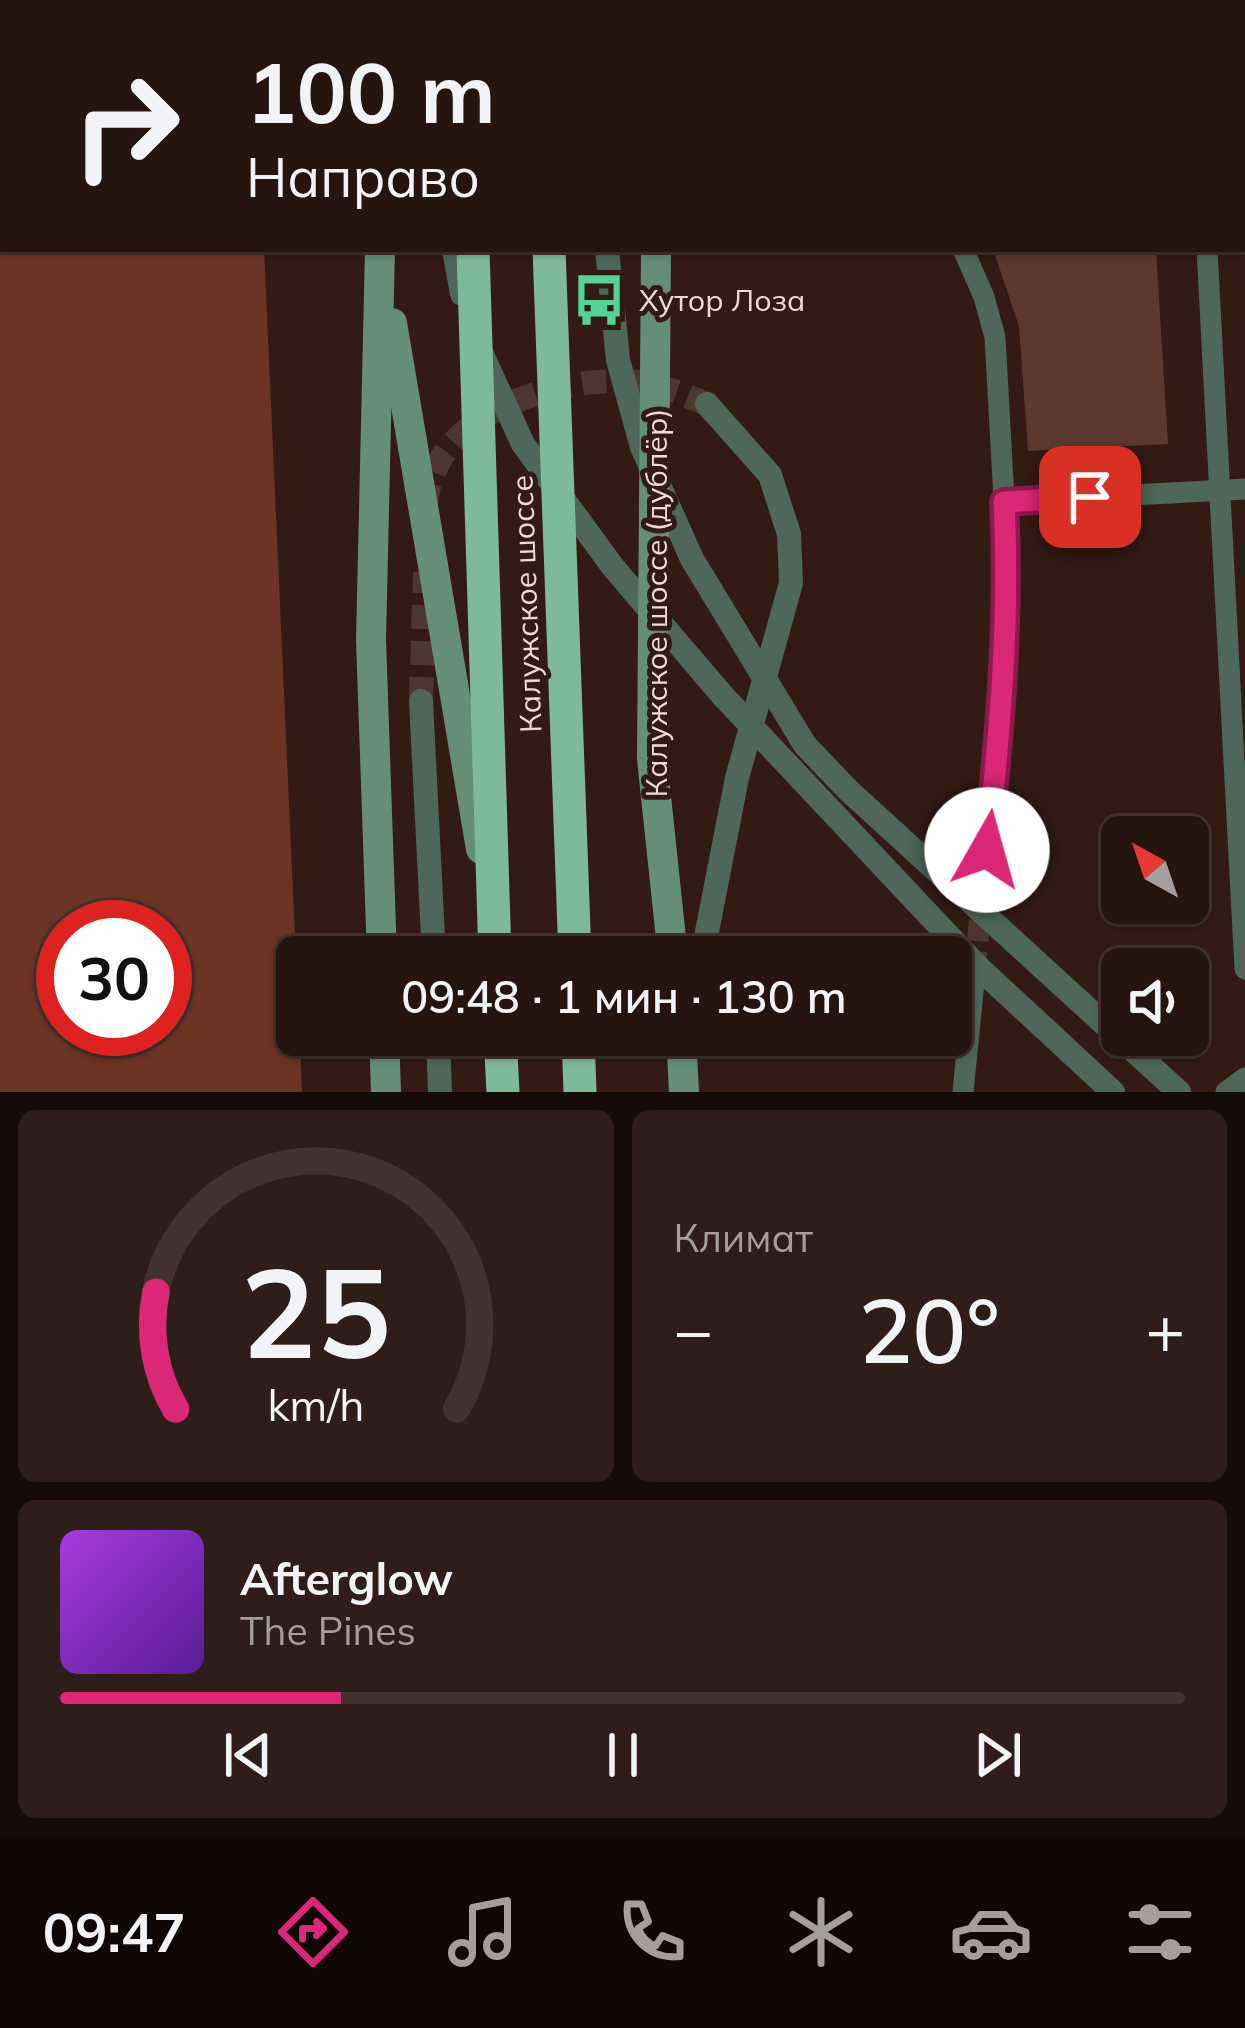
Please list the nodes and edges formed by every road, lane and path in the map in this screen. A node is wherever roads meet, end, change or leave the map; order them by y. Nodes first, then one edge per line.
1 (380, 252) edge
2 (380, 252) edge
3 (455, 252) edge
4 (473, 252) edge
5 (549, 252) edge
6 (656, 252) edge
7 (964, 252) edge
8 (1207, 252) edge
9 (607, 255) edge
10 (707, 404) tunnel mouth
11 (1245, 489) edge
12 (1220, 490) junction
13 (1004, 502) junction
14 (422, 701) tunnel mouth
15 (982, 893) tunnel mouth
16 (381, 936) edge
17 (433, 936) edge
18 (493, 936) edge
19 (494, 936) edge
20 (574, 936) edge
21 (671, 936) edge
22 (706, 936) edge
23 (1244, 939) edge
24 (1245, 969) edge
25 (975, 972) tunnel mouth
26 (385, 1056) edge
27 (438, 1056) edge
28 (501, 1056) edge
29 (579, 1056) edge
30 (684, 1056) edge
31 (1245, 1078) edge
32 (386, 1092) edge
33 (440, 1092) edge
34 (503, 1092) edge
35 (580, 1092) edge
36 (684, 1092) edge
37 (963, 1092) edge
38 (1113, 1092) edge
39 (1179, 1092) edge
40 (1226, 1092) edge

1 - 18 main road
2 - 16 main road
3 - 38 street
4 - 19 highway, Калужское шоссе
5 - 20 highway, Калужское шоссе
6 - 21 main road, Калужское шоссе (дублёр)
7 - 13 street
8 - 12 street
9 - 39 street
10 - 22 street
11 - 12 street
12 - 13 street
12 - 23 street
13 - 15 street
14 - 17 street
23 - 24 street
25 - 37 street
26 - 32 main road
27 - 33 street
28 - 34 highway
29 - 35 highway
30 - 36 main road
31 - 40 street

